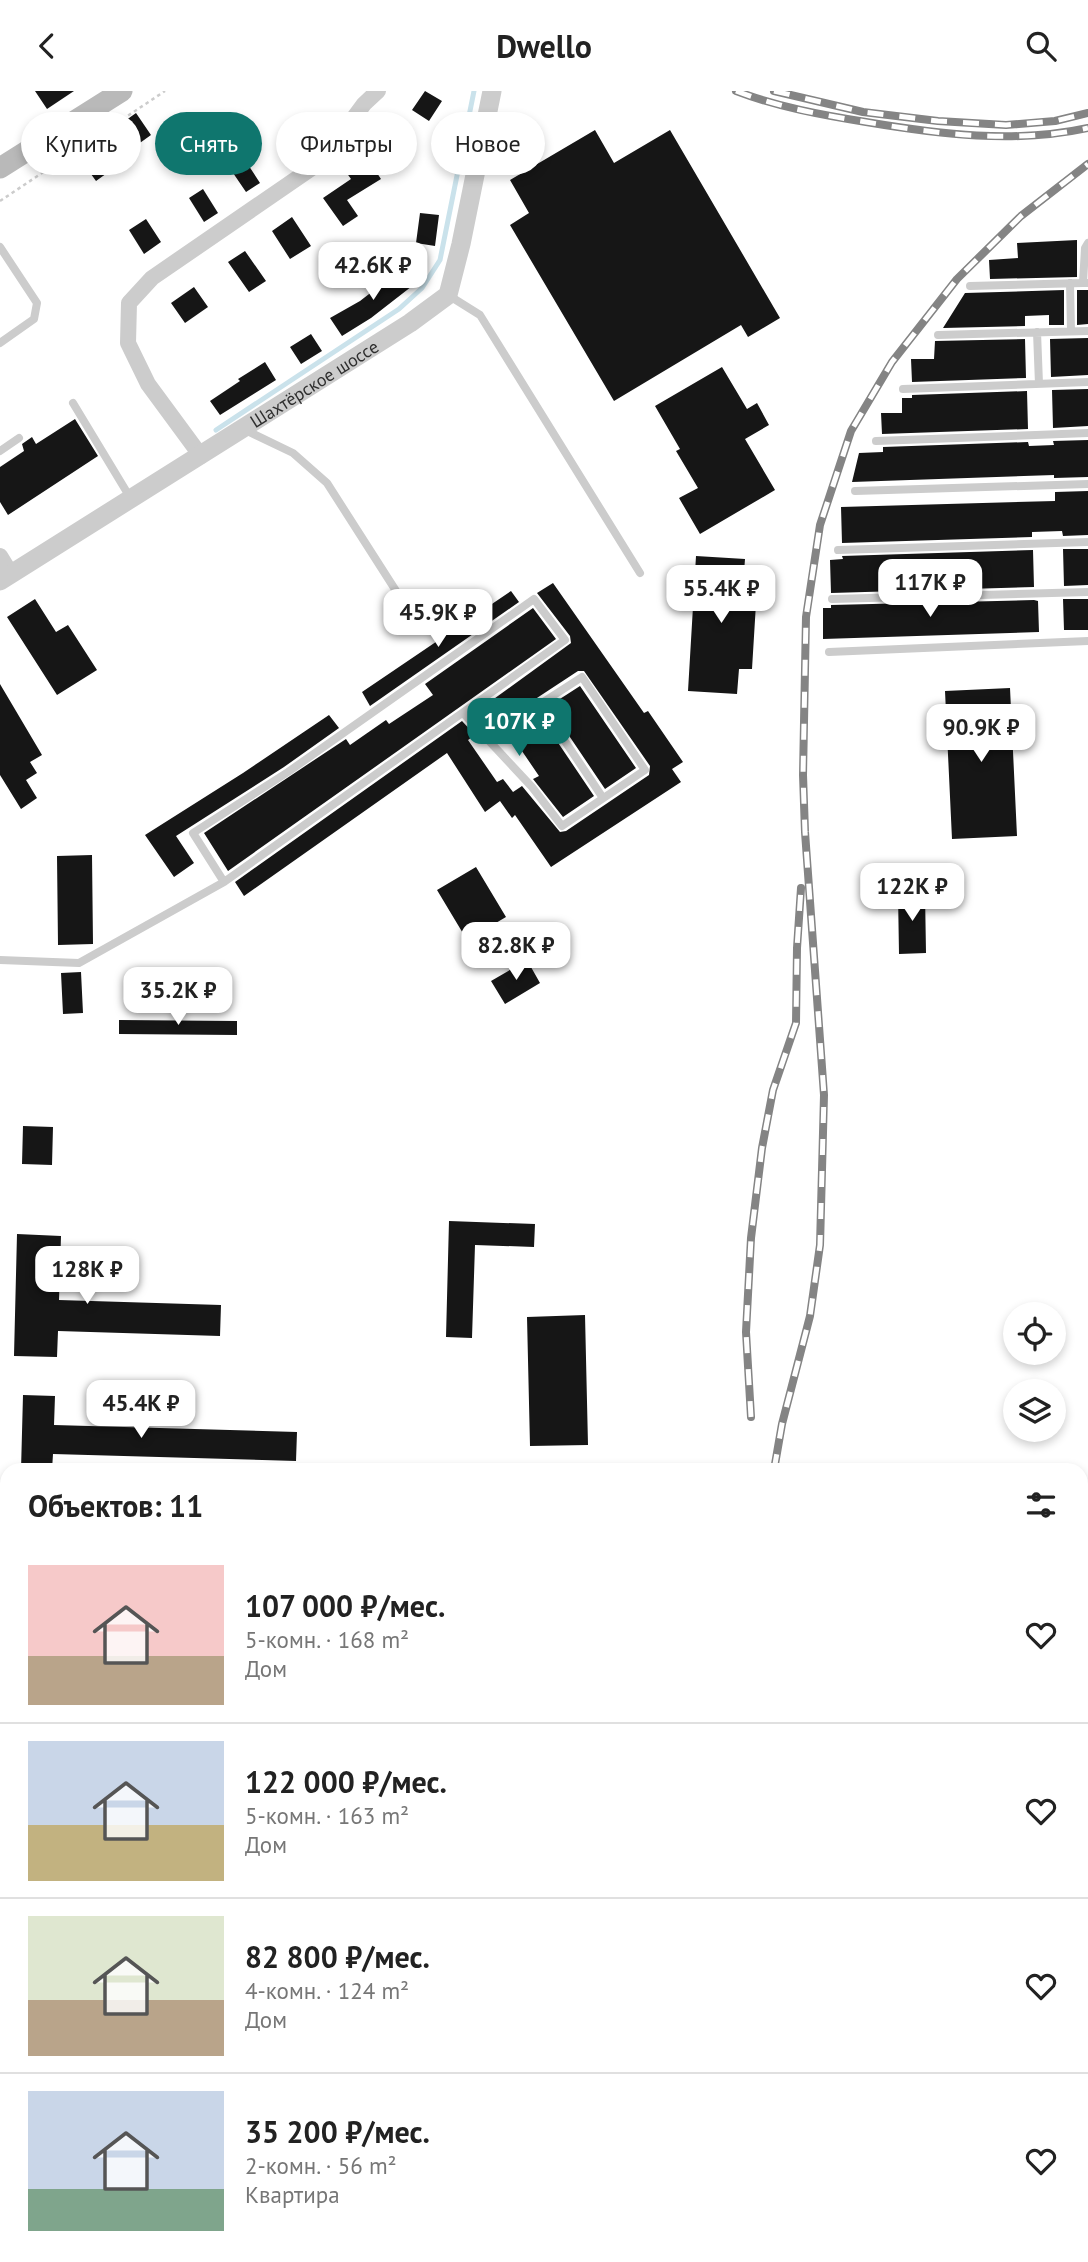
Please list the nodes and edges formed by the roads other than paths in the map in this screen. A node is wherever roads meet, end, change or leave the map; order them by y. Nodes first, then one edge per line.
1 (122, 91) edge
2 (378, 91) edge
3 (492, 91) edge
4 (0, 168) edge
5 (1088, 243) edge
6 (0, 247) edge
7 (1070, 283) junction
8 (1086, 283) edge
9 (971, 286) dead end
10 (447, 295) junction
11 (1071, 331) junction
12 (1088, 331) edge
13 (1037, 332) junction
14 (938, 335) dead end
15 (0, 343) edge
16 (1088, 381) edge
17 (1039, 384) junction
18 (903, 389) dead end
19 (73, 403) dead end
20 (243, 429) junction
21 (1088, 433) edge
22 (19, 438) dead end
23 (877, 441) dead end
24 (0, 451) edge
25 (201, 456) junction
26 (1088, 484) edge
27 (855, 491) dead end
28 (131, 499) junction
29 (1088, 542) edge
30 (838, 550) dead end
31 (0, 556) edge
32 (640, 573) dead end
33 (6, 577) edge
34 (1088, 592) edge
35 (832, 599) dead end
36 (414, 619) dead end
37 (1088, 641) edge
38 (830, 652) dead end
39 (540, 704) junction
40 (463, 713) junction
41 (486, 739) junction
42 (604, 798) junction
43 (224, 882) junction
44 (0, 960) edge

1 - 4 main road
2 - 25 street
3 - 10 street
5 - 8 lane
6 - 15 lane
7 - 8 lane
7 - 9 lane
7 - 11 lane
10 - 20 street, Шахтёрское шоссе
10 - 32 lane
11 - 12 lane
11 - 13 lane
13 - 14 lane
13 - 17 lane
16 - 17 lane
17 - 18 lane
19 - 28 lane
20 - 25 street, Шахтёрское шоссе
20 - 36 lane
21 - 23 lane
22 - 24 lane
25 - 28 street, Шахтёрское шоссе
26 - 27 lane
28 - 33 street, Шахтёрское шоссе
29 - 30 lane
31 - 33 street
34 - 35 lane
37 - 38 lane
39 - 41 lane
39 - 42 lane
39 - 42 lane
40 - 41 lane
40 - 43 lane
40 - 43 lane
41 - 42 lane
43 - 44 lane

